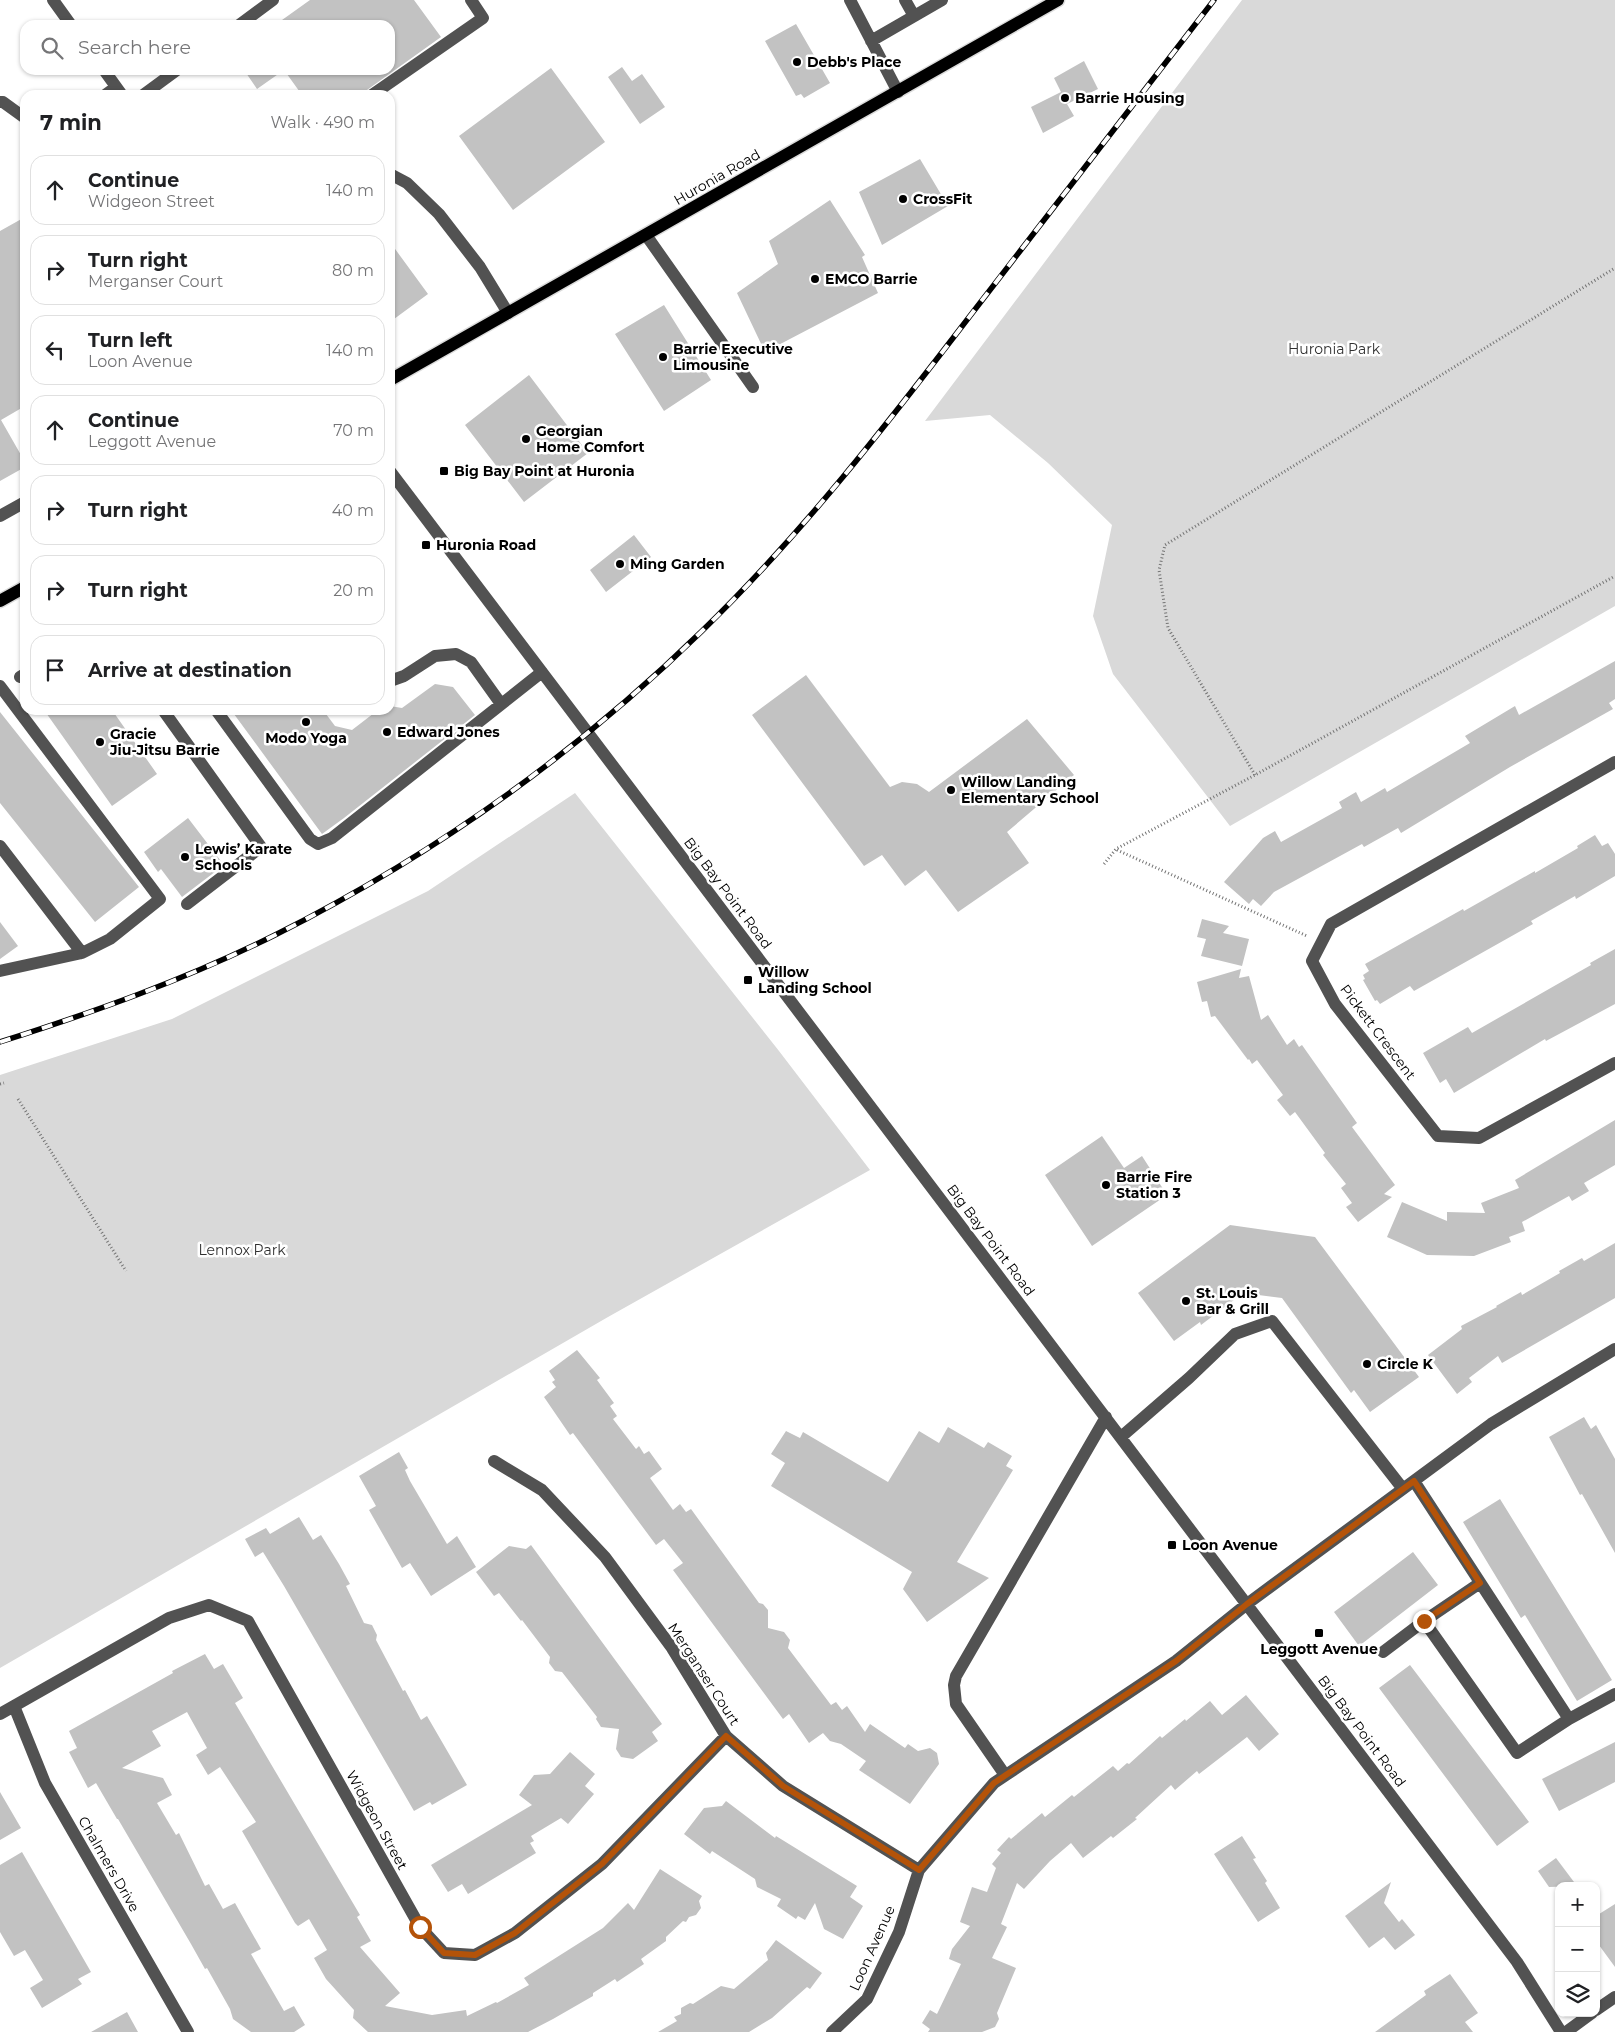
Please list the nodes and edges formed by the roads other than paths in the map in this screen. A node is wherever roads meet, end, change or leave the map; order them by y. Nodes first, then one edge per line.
1 (53, 0) edge
2 (273, 0) edge
3 (471, 0) edge
4 (850, 0) edge
5 (905, 0) edge
6 (942, 0) edge
7 (1058, 0) edge
8 (914, 16) junction
9 (67, 20) edge
10 (245, 20) edge
11 (871, 41) junction
12 (108, 75) edge
13 (170, 75) edge
14 (118, 90) edge
15 (149, 90) edge
16 (379, 90) edge
17 (898, 92) junction
18 (0, 102) edge
19 (20, 114) edge
20 (395, 176) edge
21 (646, 235) junction
22 (508, 313) junction
23 (395, 377) edge
24 (752, 387) dead end
25 (395, 478) edge
26 (20, 505) edge
27 (0, 516) edge
28 (20, 590) edge
29 (0, 601) edge
30 (542, 672) junction
31 (395, 679) edge
32 (0, 686) edge
33 (501, 704) junction
34 (20, 713) edge
35 (22, 715) edge
36 (167, 715) edge
37 (220, 715) edge
38 (1615, 762) edge
39 (0, 846) edge
40 (187, 904) dead end
41 (82, 953) junction
42 (0, 971) edge
43 (1615, 1064) edge
44 (1615, 1350) edge
45 (1106, 1417) junction
46 (1121, 1437) junction
47 (494, 1461) dead end
48 (1414, 1481) junction
49 (1403, 1489) junction
50 (1480, 1583) junction
51 (1247, 1604) junction
52 (1424, 1621) junction
53 (1383, 1652) dead end
54 (1615, 1694) edge
55 (14, 1706) junction
56 (0, 1714) edge
57 (1569, 1719) junction
58 (726, 1736) junction
59 (1005, 1775) junction
60 (919, 1870) junction
61 (1615, 1997) edge
62 (1600, 2007) edge
63 (1587, 2017) edge
64 (188, 2032) edge
65 (832, 2032) edge
66 (1561, 2032) edge
67 (1566, 2032) edge

1 - 9 street
2 - 10 street
3 - 16 street
4 - 11 street
5 - 8 street
6 - 8 street
7 - 17 main road, Huronia Road
8 - 11 street
11 - 17 street
12 - 14 street
13 - 15 street
17 - 21 main road, Huronia Road
18 - 19 street
20 - 22 street
21 - 22 main road, Huronia Road
21 - 24 street
22 - 23 main road, Huronia Road
25 - 30 street, Big Bay Point Road
26 - 27 street
28 - 29 main road
30 - 33 street
30 - 45 street, Big Bay Point Road
31 - 33 street
32 - 34 street
33 - 37 street
35 - 41 street
36 - 40 street
38 - 43 street, Pickett Crescent
39 - 41 street
41 - 42 street
44 - 48 street
45 - 46 street, Big Bay Point Road
45 - 59 street
46 - 49 street
46 - 51 street, Big Bay Point Road
47 - 58 street, Merganser Court
48 - 49 street
48 - 50 street
49 - 51 street
50 - 52 street
50 - 57 street
51 - 59 street, Loon Avenue
51 - 66 street, Big Bay Point Road
52 - 53 street
52 - 57 street
54 - 57 street
55 - 56 street, Widgeon Street
55 - 58 street, Widgeon Street
55 - 64 street, Chalmers Drive
58 - 60 street, Merganser Court
59 - 60 street, Loon Avenue
60 - 65 street, Loon Avenue
61 - 62 street
63 - 67 street

